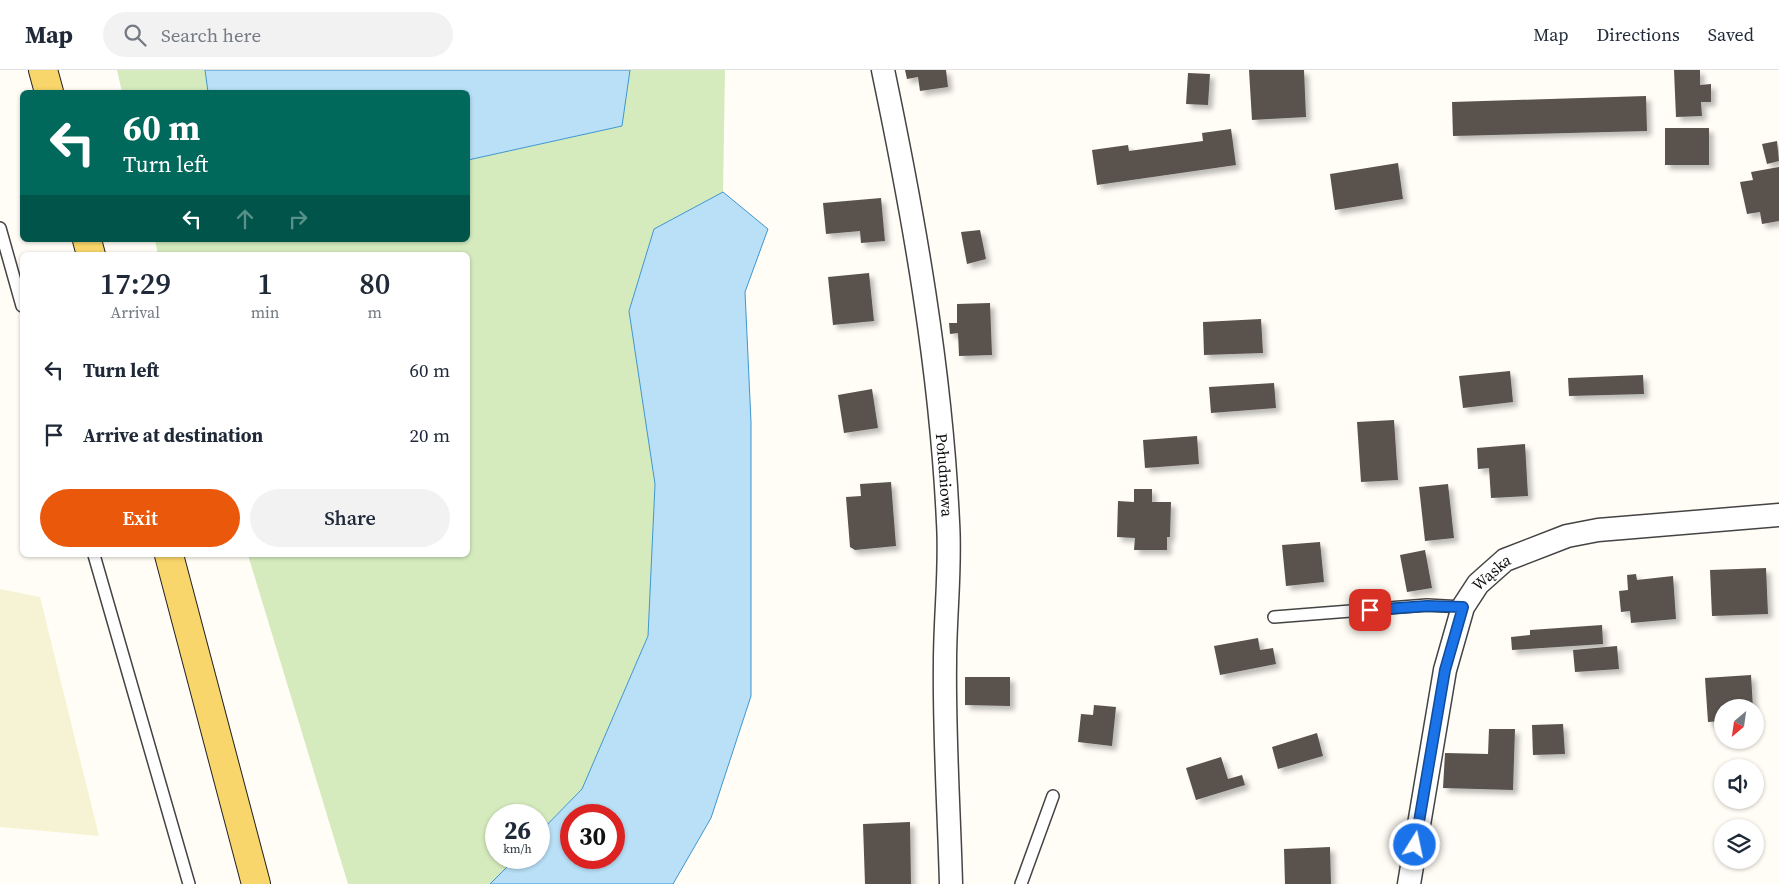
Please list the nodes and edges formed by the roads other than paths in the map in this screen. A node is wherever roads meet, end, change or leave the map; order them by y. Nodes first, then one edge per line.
1 (43, 70) edge
2 (883, 70) edge
3 (48, 90) edge
4 (0, 228) edge
5 (20, 299) edge
6 (1779, 515) edge
7 (95, 557) edge
8 (170, 557) edge
9 (1463, 607) junction
10 (1274, 617) dead end
11 (1053, 796) dead end
12 (189, 884) edge
13 (256, 884) edge
14 (951, 884) edge
15 (1021, 884) edge
16 (1409, 884) edge

1 - 3 main road
2 - 14 street, Południowa
4 - 5 lane
6 - 9 street, Wąska
7 - 12 lane
8 - 13 main road
9 - 10 lane
9 - 16 street, Wąska
11 - 15 lane

